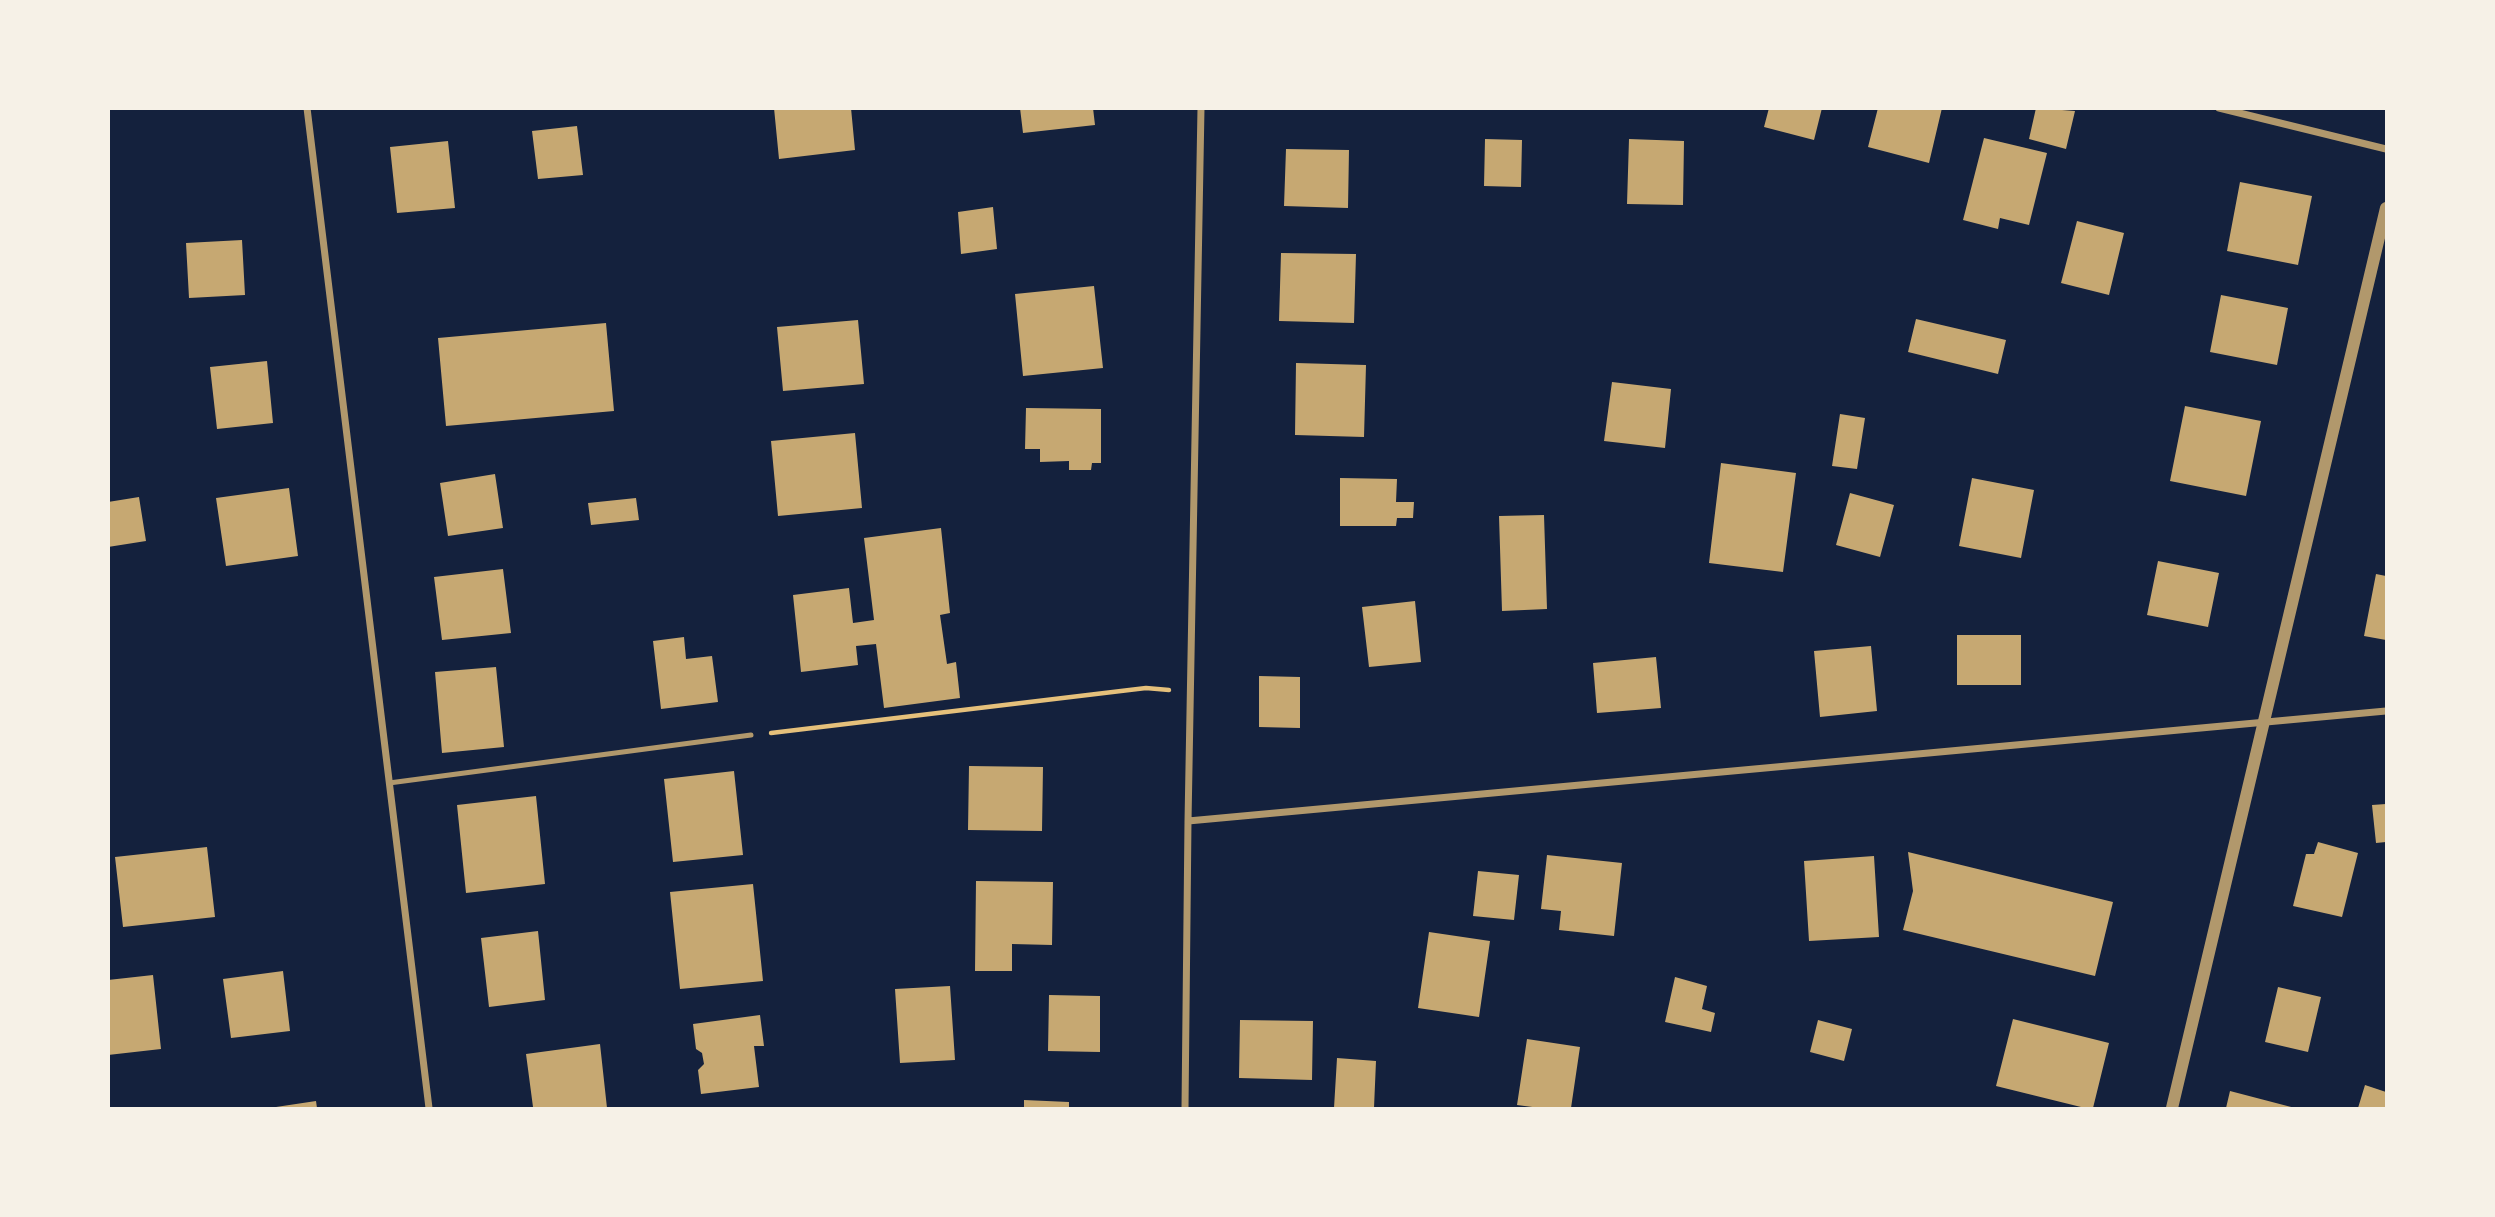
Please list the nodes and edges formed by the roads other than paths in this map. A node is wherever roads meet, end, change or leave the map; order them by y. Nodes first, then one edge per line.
1 (307, 108) edge
2 (1201, 108) edge
3 (2219, 108) edge
4 (2386, 149) edge
5 (2386, 208) edge
6 (2386, 711) edge
7 (2265, 722) junction
8 (751, 735) road end
9 (389, 783) junction
10 (1188, 821) junction
11 (429, 1108) edge
12 (1185, 1108) edge
13 (2172, 1108) edge

1 - 9 street
2 - 10 street
3 - 4 street
5 - 7 street
6 - 7 street
7 - 10 street
7 - 13 street
8 - 9 lane
9 - 11 street
10 - 12 street

